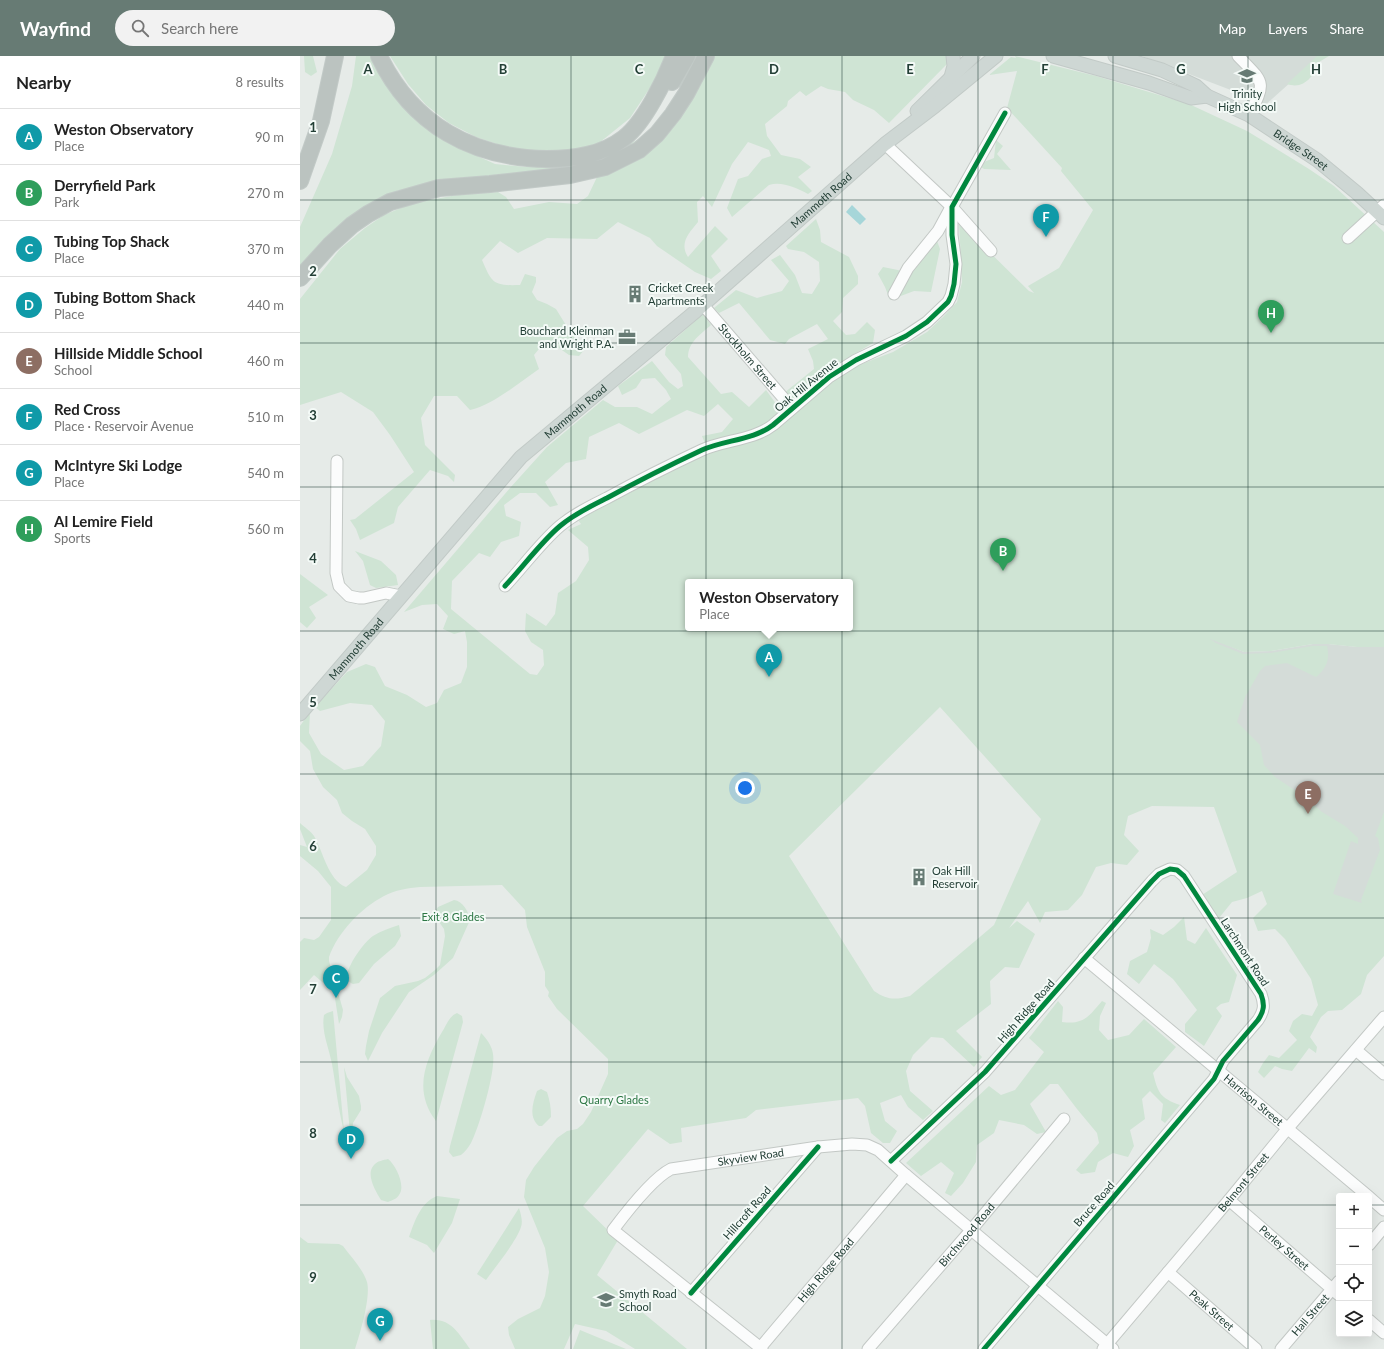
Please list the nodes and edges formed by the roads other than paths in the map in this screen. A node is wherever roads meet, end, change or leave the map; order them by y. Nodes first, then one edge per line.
1 (335, 56) edge
2 (379, 56) edge
3 (674, 56) edge
4 (688, 56) edge
5 (706, 56) edge
6 (953, 56) edge
7 (973, 56) edge
8 (996, 56) edge
9 (1053, 56) edge
10 (1238, 56) edge
11 (1120, 57) edge
12 (951, 77) junction
13 (1208, 96) junction
14 (1005, 113) dead end
15 (1248, 115) junction
16 (640, 123) junction
17 (885, 144) junction
18 (300, 181) edge
19 (952, 207) junction
20 (1382, 211) edge
21 (1348, 238) dead end
22 (991, 251) dead end
23 (300, 278) edge
24 (894, 294) dead end
25 (703, 305) junction
26 (792, 408) junction
27 (337, 461) dead end
28 (505, 586) dead end
29 (401, 596) junction
30 (300, 714) edge
31 (1170, 869) joint
32 (1084, 958) junction
33 (1384, 1017) edge
34 (1356, 1050) junction
35 (1218, 1071) junction
36 (1384, 1074) edge
37 (1064, 1118) dead end
38 (1288, 1128) junction
39 (818, 1147) junction
40 (891, 1161) junction
41 (906, 1175) junction
42 (1364, 1193) edge
43 (1229, 1200) junction
44 (1372, 1200) edge
45 (1384, 1210) edge
46 (1384, 1227) edge
47 (972, 1229) junction
48 (1372, 1241) edge
49 (1168, 1272) junction
50 (1037, 1286) junction
51 (1336, 1287) edge
52 (1336, 1289) edge
53 (691, 1293) junction
54 (1372, 1323) edge
55 (1384, 1333) edge
56 (1108, 1347) edge
57 (761, 1348) edge
58 (868, 1349) edge
59 (984, 1349) edge
60 (1256, 1349) edge
61 (1281, 1349) edge

1 - 18 highway
2 - 16 highway
3 - 16 highway
4 - 16 highway
5 - 23 highway
6 - 12 main road
7 - 12 main road, Mammoth Road
8 - 17 main road, Mammoth Road
9 - 13 main road, Bridge Street
10 - 15 street
11 - 13 main road, Bridge Street
12 - 17 main road, Mammoth Road
13 - 15 main road, Bridge Street
14 - 19 street, Oak Hill Avenue
15 - 20 main road, Bridge Street
17 - 19 street
17 - 25 main road, Mammoth Road
19 - 22 street
19 - 24 street
19 - 26 street, Oak Hill Avenue
20 - 21 street
25 - 26 street, Stockholm Street
25 - 29 main road, Mammoth Road
26 - 28 street, Oak Hill Avenue
27 - 29 street
29 - 30 main road, Mammoth Road
31 - 32 street, High Ridge Road
31 - 35 street, Larchmont Road
32 - 35 street, Harrison Street
32 - 40 street, High Ridge Road
33 - 34 street, Belmont Street
34 - 36 street
34 - 38 street, Belmont Street
35 - 38 street, Harrison Street
35 - 50 street, Bruce Road
37 - 47 street, Birchwood Road
38 - 42 street, Harrison Street
38 - 43 street, Belmont Street
39 - 40 street, Skyview Road
39 - 53 street, Hillcroft Road
39 - 53 street, Skyview Road
40 - 41 street, Skyview Road
41 - 47 street, Skyview Road
41 - 57 street, High Ridge Road
43 - 49 street, Belmont Street
43 - 51 street, Perley Street
44 - 45 street, Harrison Street
46 - 48 street
47 - 50 street, Skyview Road
47 - 58 street, Birchwood Road
49 - 56 street, Belmont Street
49 - 60 street, Peak Street
50 - 56 street, Skyview Road
50 - 59 street, Bruce Road
52 - 61 street, Hall Street
53 - 57 street
54 - 55 street

